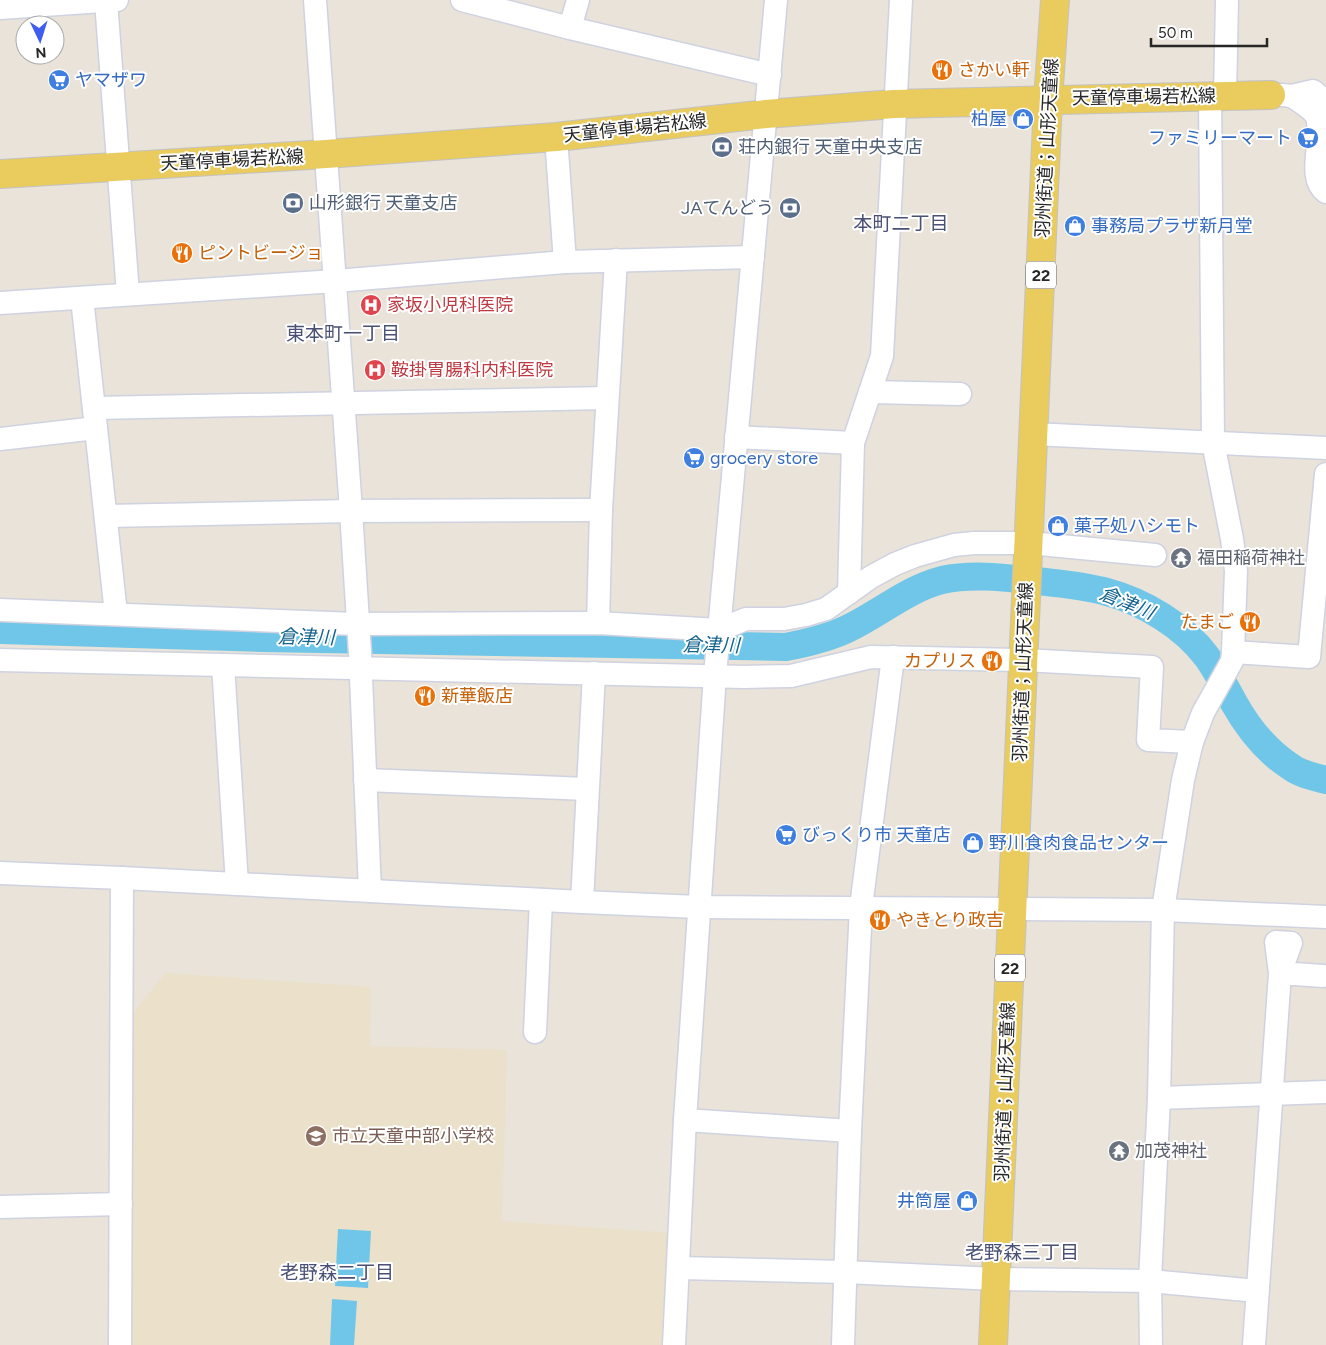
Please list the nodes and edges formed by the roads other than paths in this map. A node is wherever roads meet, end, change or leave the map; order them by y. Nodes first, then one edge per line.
1 (117, 0) edge
2 (316, 0) edge
3 (462, 0) edge
4 (578, 0) edge
5 (776, 0) edge
6 (901, 0) edge
7 (1055, 0) edge
8 (1227, 0) edge
9 (106, 1) edge
10 (52, 2) edge
11 (0, 8) edge
12 (570, 28) junction
13 (770, 75) junction
14 (1282, 95) junction
15 (1218, 96) junction
16 (1048, 100) junction
17 (1326, 102) edge
18 (894, 104) junction
19 (766, 114) junction
20 (556, 137) junction
21 (326, 154) junction
22 (118, 166) junction
23 (0, 174) edge
24 (1326, 192) edge
25 (753, 258) junction
26 (616, 260) junction
27 (564, 262) junction
28 (336, 281) junction
29 (128, 294) junction
30 (82, 298) junction
31 (0, 303) edge
32 (870, 392) junction
33 (960, 394) dead end
34 (607, 398) junction
35 (343, 403) junction
36 (95, 418) junction
37 (1033, 434) junction
38 (736, 437) junction
39 (0, 439) edge
40 (1213, 442) junction
41 (853, 443) junction
42 (1326, 448) edge
43 (1326, 474) edge
44 (601, 510) junction
45 (351, 511) junction
46 (106, 516) junction
47 (1029, 547) junction
48 (1155, 555) dead end
49 (849, 593) junction
50 (0, 610) edge
51 (116, 614) junction
52 (598, 623) junction
53 (357, 624) junction
54 (719, 630) junction
55 (1232, 656) junction
56 (893, 657) junction
57 (0, 660) edge
58 (360, 660) junction
59 (1024, 660) junction
60 (223, 665) junction
61 (716, 665) junction
62 (594, 673) junction
63 (1192, 742) junction
64 (365, 780) junction
65 (587, 788) junction
66 (0, 873) edge
67 (122, 878) junction
68 (237, 884) junction
69 (370, 891) junction
70 (541, 900) junction
71 (582, 902) junction
72 (699, 907) junction
73 (862, 907) junction
74 (1012, 908) junction
75 (1163, 910) junction
76 (1326, 917) edge
77 (1323, 976) dead end
78 (535, 1032) dead end
79 (1326, 1092) edge
80 (1273, 1094) junction
81 (1159, 1098) junction
82 (685, 1120) junction
83 (850, 1131) junction
84 (121, 1204) junction
85 (0, 1207) edge
86 (679, 1268) junction
87 (845, 1272) junction
88 (996, 1279) junction
89 (1150, 1281) junction
90 (1257, 1290) junction
91 (120, 1345) edge
92 (674, 1345) edge
93 (842, 1345) edge
94 (993, 1345) edge
95 (1151, 1345) edge
96 (1254, 1345) edge

1 - 9 street
2 - 21 street
3 - 12 street
4 - 12 street
5 - 13 street
6 - 18 street
7 - 16 main road, 羽州街道；山形天童線 / 22
8 - 15 street
9 - 10 street
9 - 22 street
10 - 11 street
12 - 13 street
13 - 19 street
14 - 15 main road, 天童停車場若松線
14 - 17 street
14 - 24 street
15 - 16 main road, 天童停車場若松線
15 - 40 street
16 - 18 main road, 天童停車場若松線
16 - 37 main road, 羽州街道；山形天童線 / 22
18 - 19 main road, 天童停車場若松線
18 - 32 street
19 - 20 main road, 天童停車場若松線
19 - 25 street
20 - 21 main road, 天童停車場若松線
20 - 27 street
21 - 22 main road, 天童停車場若松線
21 - 28 street
22 - 23 main road, 天童停車場若松線
22 - 29 street
25 - 26 street
25 - 38 street
26 - 27 street
26 - 34 street
27 - 28 street
28 - 29 street
28 - 35 street
29 - 30 street
30 - 31 street
30 - 36 street
32 - 33 street
32 - 41 street
34 - 35 street
34 - 44 street
35 - 36 street
35 - 45 street
36 - 39 street
36 - 46 street
37 - 40 street
37 - 47 main road, 羽州街道；山形天童線 / 22
38 - 41 street
38 - 54 street
40 - 42 street
40 - 55 street
41 - 49 street
43 - 55 street
44 - 45 street
44 - 52 street
45 - 46 street
45 - 53 street
46 - 51 street
47 - 48 street
47 - 49 street
47 - 59 main road, 羽州街道；山形天童線 / 22
49 - 54 street
50 - 51 street
51 - 53 street
52 - 53 street
52 - 54 street
53 - 58 street
54 - 61 street
55 - 63 street
56 - 59 street
56 - 61 street
56 - 73 street
57 - 60 street
58 - 60 street
58 - 62 street
58 - 64 street
59 - 63 street
59 - 74 main road, 羽州街道；山形天童線 / 22
60 - 68 street
61 - 62 street
61 - 72 street
62 - 65 street
63 - 75 street
64 - 65 street
64 - 69 street
65 - 71 street
66 - 67 street
67 - 68 street
67 - 84 street
68 - 69 street
69 - 70 street
70 - 71 street
70 - 78 street
71 - 72 street
72 - 73 street
72 - 82 street
73 - 74 street
73 - 83 street
74 - 75 street
74 - 88 main road, 羽州街道；山形天童線 / 22
75 - 76 street
75 - 81 street
77 - 80 street
79 - 80 street
80 - 81 street
80 - 90 street
81 - 89 street
82 - 83 street
82 - 86 street
83 - 87 street
84 - 85 street
84 - 91 street
86 - 87 street
86 - 92 street
87 - 88 street
87 - 93 street
88 - 89 street
88 - 94 main road, 羽州街道；山形天童線 / 22
89 - 90 street
89 - 95 street
90 - 96 street

